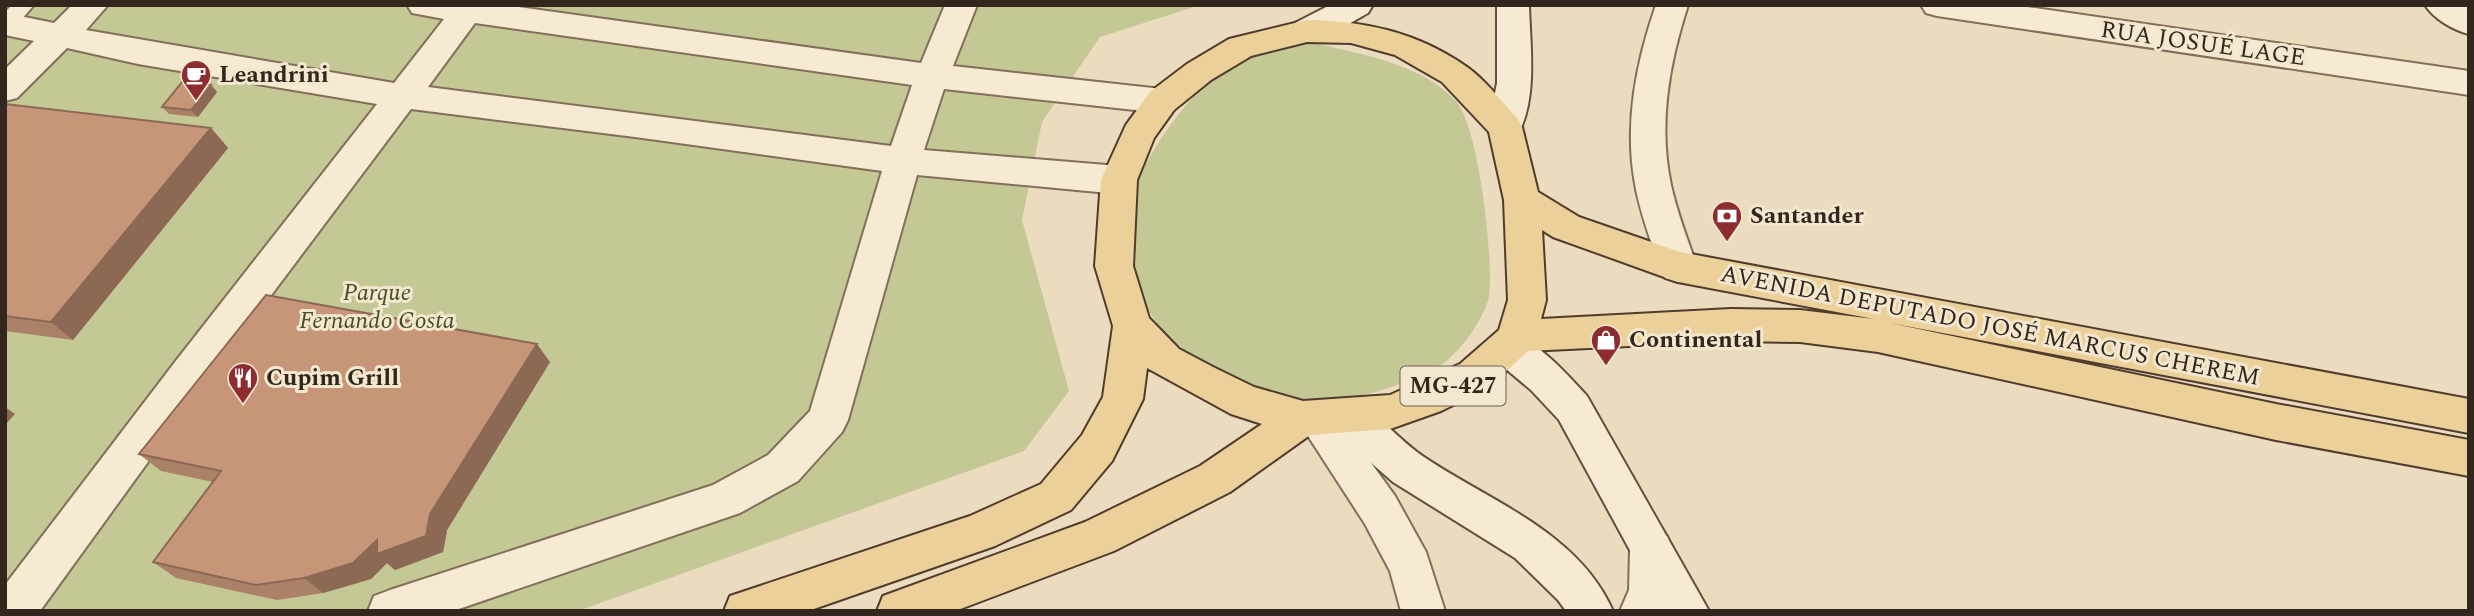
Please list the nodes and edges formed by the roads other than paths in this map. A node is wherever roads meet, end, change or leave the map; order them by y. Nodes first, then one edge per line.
1 (92, 5) edge
2 (423, 5) edge
3 (961, 5) edge
4 (1357, 5) edge
5 (1513, 5) edge
6 (1672, 5) edge
7 (1937, 5) edge
8 (2441, 5) edge
9 (469, 9) edge
10 (12, 17) edge
11 (2469, 23) edge
12 (1307, 31) junction
13 (61, 35) junction
14 (932, 76) junction
15 (2469, 83) edge
16 (5, 89) edge
17 (401, 96) junction
18 (1162, 101) junction
19 (1505, 127) junction
20 (903, 161) junction
21 (1119, 180) junction
22 (1522, 200) junction
23 (1678, 267) junction
24 (1132, 326) junction
25 (1512, 342) junction
26 (2469, 416) edge
27 (1322, 418) junction
28 (2469, 458) edge
29 (1652, 550) junction
30 (13, 611) edge
31 (390, 611) edge
32 (746, 611) edge
33 (899, 611) edge
34 (1423, 611) edge
35 (1591, 611) edge
36 (1642, 611) edge
37 (1687, 611) edge

1 - 13 street
2 - 9 street
3 - 14 street
4 - 12 street
5 - 19 street
6 - 23 street
7 - 15 street, RUA JOSUÉ LAGE
8 - 11 street
9 - 14 street
9 - 17 street
10 - 13 street
12 - 18 main road, MG-427
12 - 19 main road, MG-427
13 - 16 street
13 - 17 street
14 - 18 street
14 - 20 street
17 - 20 street
17 - 30 street
18 - 21 main road, MG-427
19 - 22 main road, MG-427
20 - 21 street
20 - 31 street
21 - 24 main road, MG-427
22 - 23 main road, AVENIDA DEPUTADO JOSÉ MARCUS CHEREM
22 - 25 main road, MG-427
23 - 26 main road, AVENIDA DEPUTADO JOSÉ MARCUS CHEREM
24 - 27 main road, MG-427
24 - 32 main road
25 - 27 main road, MG-427
25 - 28 main road, AVENIDA DEPUTADO JOSÉ MARCUS CHEREM
25 - 29 street
27 - 33 main road
27 - 34 street
27 - 35 street
29 - 36 street
29 - 37 street

